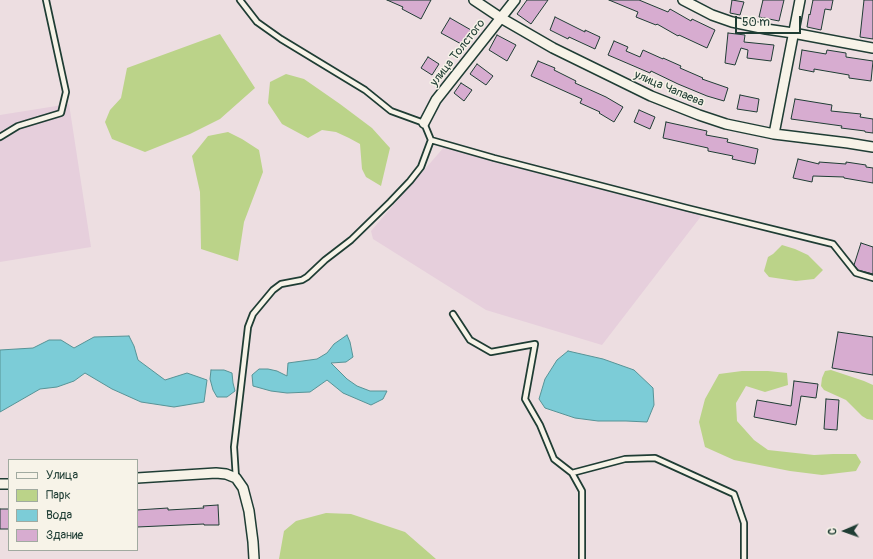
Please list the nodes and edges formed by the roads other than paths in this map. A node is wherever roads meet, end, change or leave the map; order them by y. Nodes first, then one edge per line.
1 (46, 0) edge
2 (240, 0) edge
3 (474, 0) edge
4 (515, 0) edge
5 (683, 0) edge
6 (800, 0) edge
7 (501, 18) junction
8 (794, 33) junction
9 (873, 48) edge
10 (424, 123) junction
11 (774, 134) junction
12 (0, 137) edge
13 (431, 140) junction
14 (873, 147) edge
15 (873, 278) edge
16 (453, 314) dead end
17 (572, 473) junction
18 (138, 478) edge
19 (236, 478) junction
20 (254, 559) edge
21 (582, 559) edge
22 (744, 559) edge

1 - 12 lane
2 - 10 lane
3 - 7 street, улица Чапаева
4 - 7 street, улица Толстого
5 - 8 street
6 - 8 street
7 - 10 street, улица Толстого
7 - 11 street, улица Чапаева
8 - 9 street
8 - 11 street
10 - 13 lane
11 - 14 street, улица Чапаева
13 - 15 lane
13 - 19 lane
16 - 17 lane
17 - 21 lane
17 - 22 lane
18 - 19 street
19 - 20 street

